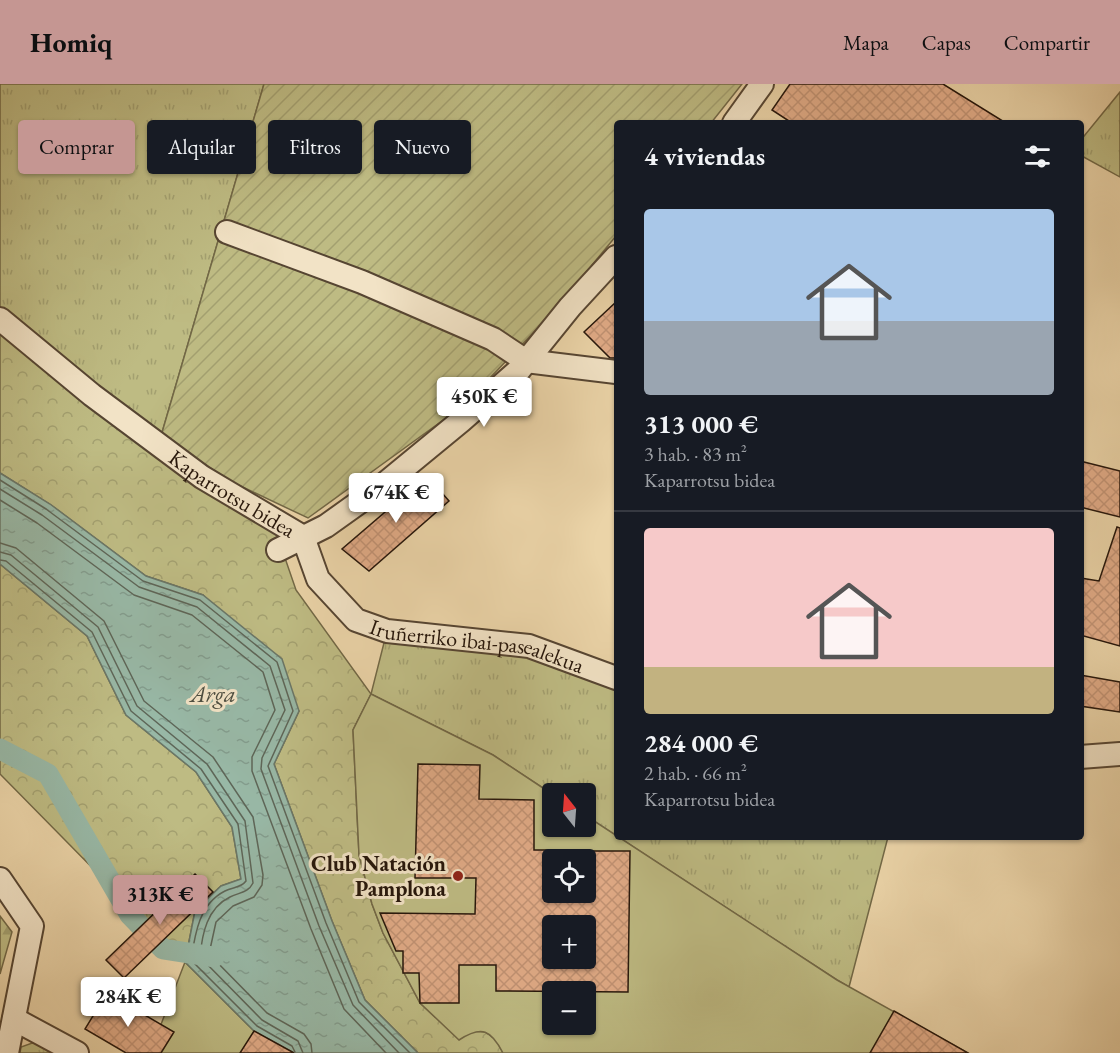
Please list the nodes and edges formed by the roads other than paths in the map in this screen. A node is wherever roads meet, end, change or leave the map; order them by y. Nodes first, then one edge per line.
1 (762, 84) edge
2 (736, 120) edge
3 (227, 232) dead end
4 (614, 259) edge
5 (0, 319) edge
6 (526, 361) junction
7 (614, 372) edge
8 (303, 537) junction
9 (278, 550) dead end
10 (614, 677) edge
11 (1120, 754) edge
12 (1084, 757) edge
13 (0, 879) edge
14 (14, 1019) junction
15 (7, 1053) edge
16 (77, 1053) edge

1 - 2 street
3 - 6 street
4 - 6 street, Kaparrotsu bidea
5 - 8 street, Kaparrotsu bidea
6 - 7 street
6 - 8 street, Kaparrotsu bidea
8 - 9 street
8 - 10 street, Iruñerriko ibai-pasealekua
11 - 12 street
13 - 14 street
14 - 15 street
14 - 16 street

